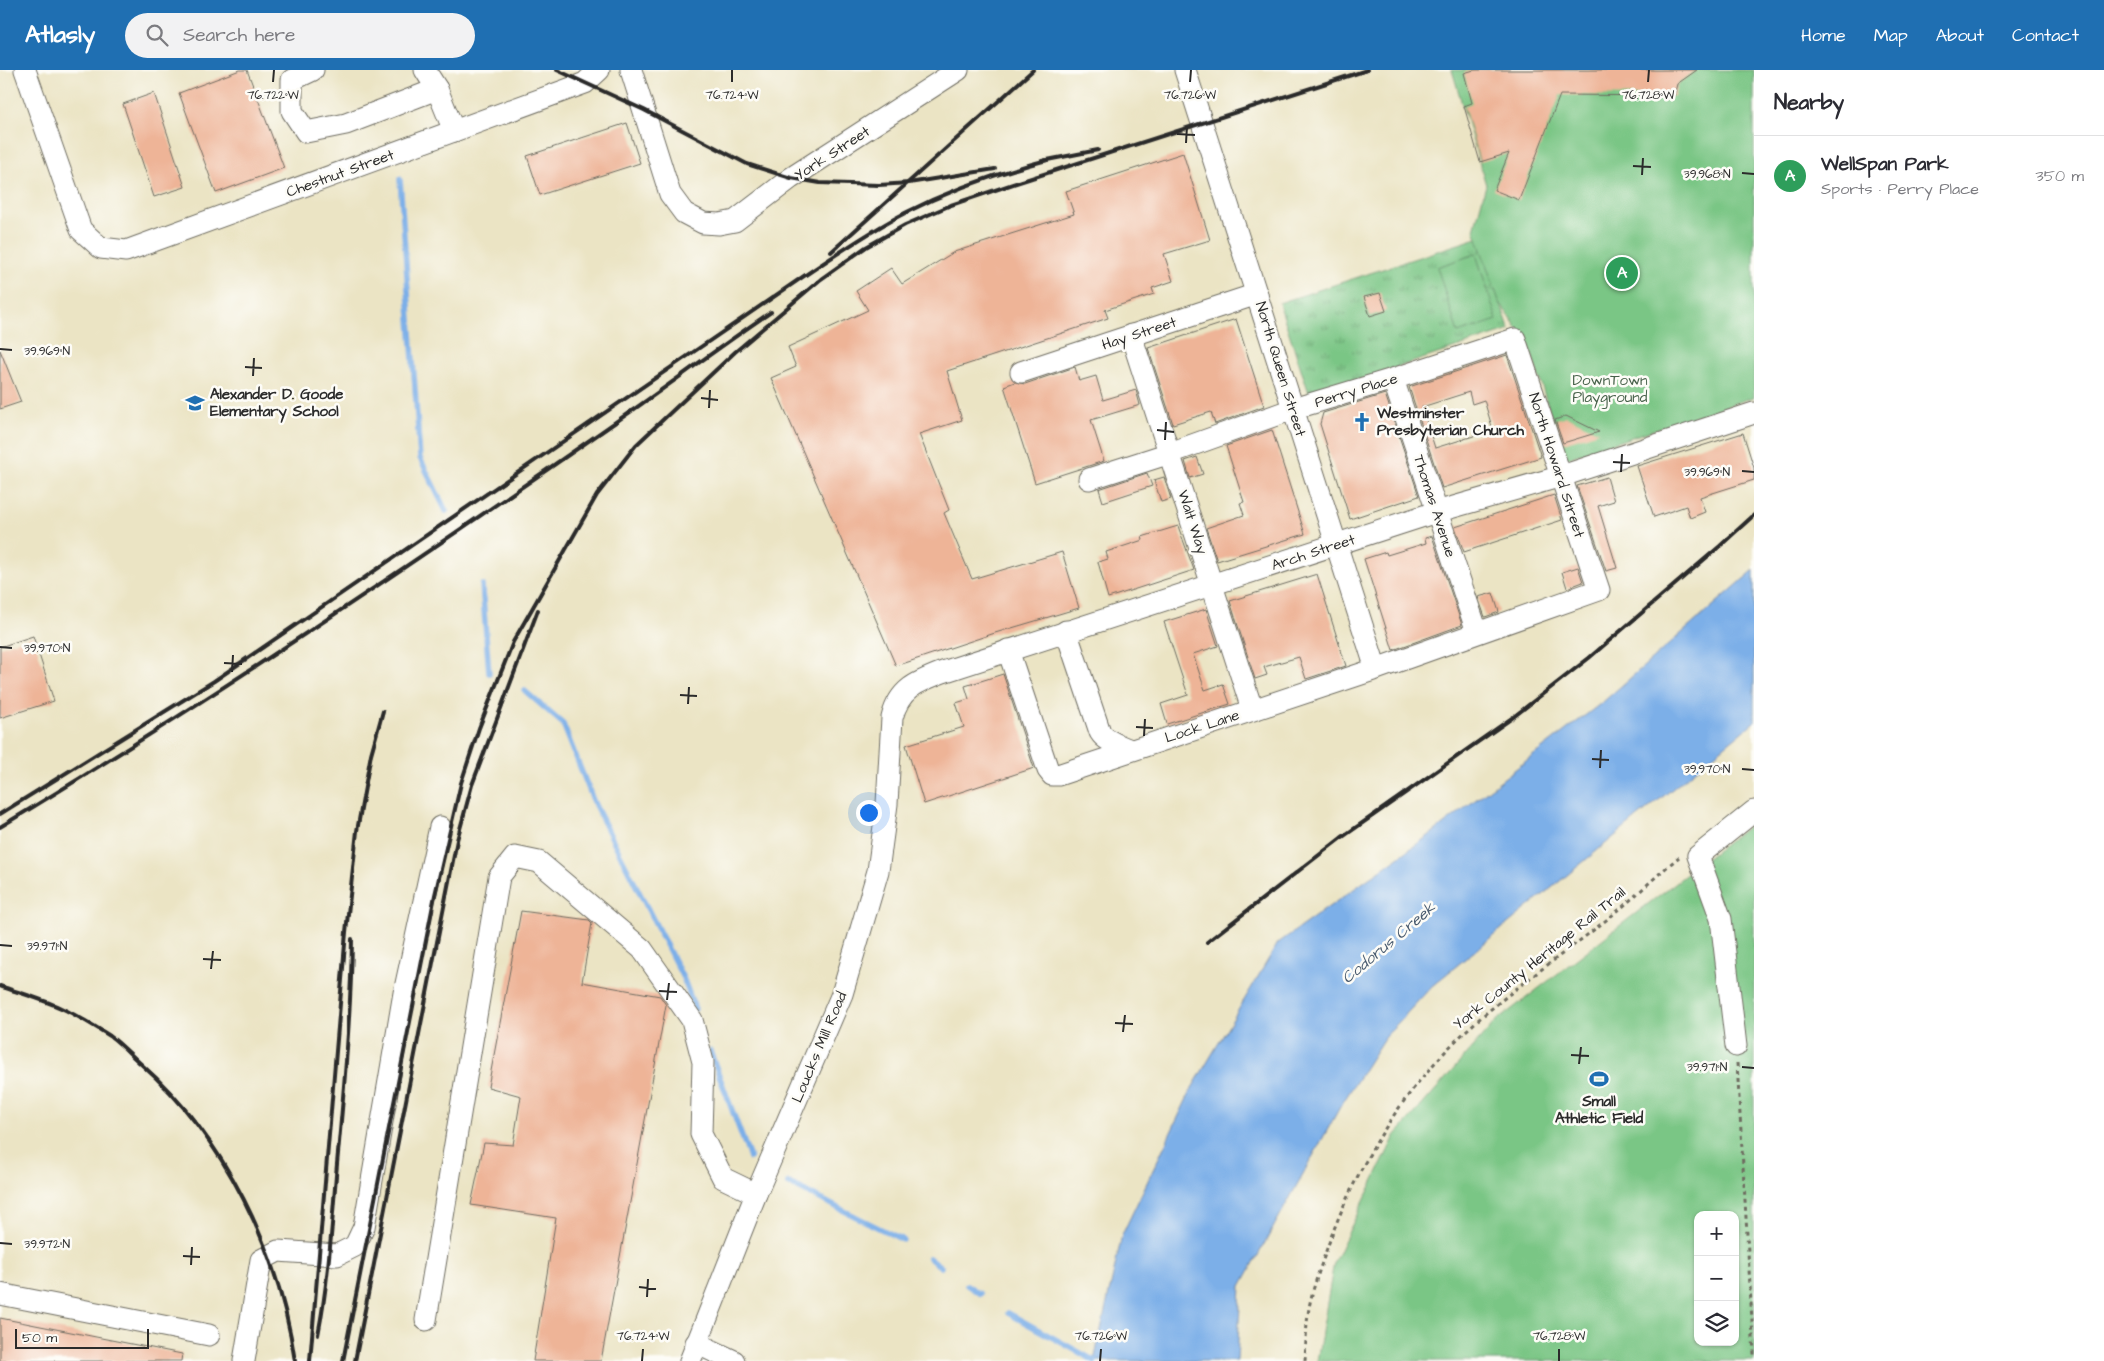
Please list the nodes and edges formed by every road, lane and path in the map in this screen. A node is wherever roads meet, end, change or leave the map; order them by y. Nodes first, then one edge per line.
1 (25, 70) edge
2 (313, 70) edge
3 (425, 70) edge
4 (599, 70) edge
5 (630, 70) edge
6 (958, 70) edge
7 (1185, 70) edge
8 (437, 89) junction
9 (454, 131) junction
10 (1257, 294) junction
11 (1131, 335) junction
12 (1515, 339) joint
13 (1021, 372) dead end
14 (1393, 379) junction
15 (1293, 409) junction
16 (1754, 413) edge
17 (1170, 453) junction
18 (1562, 476) junction
19 (1089, 479) dead end
20 (1436, 512) junction
21 (1336, 545) junction
22 (1213, 584) junction
23 (1599, 590) joint
24 (1066, 631) junction
25 (1477, 632) junction
26 (1008, 650) junction
27 (1376, 669) junction
28 (1252, 710) junction
29 (892, 718) joint
30 (1130, 750) junction
31 (1754, 811) edge
32 (440, 827) dead end
33 (1692, 854) junction
34 (1736, 1046) joint
35 (756, 1194) junction
36 (0, 1294) edge
37 (426, 1320) dead end
38 (208, 1335) dead end
39 (693, 1352) edge
40 (1754, 1355) edge
41 (244, 1361) edge
42 (734, 1361) edge
43 (1305, 1361) edge

1 - 9 street, Chestnut Street
2 - 8 street
3 - 8 street
4 - 9 street, Chestnut Street
5 - 6 street, York Street
7 - 10 street, North Queen Street
8 - 9 street
10 - 11 street, Hay Street
10 - 15 street, North Queen Street
11 - 13 street, Hay Street
11 - 17 street, Walt Way
12 - 14 street, Perry Place
12 - 18 street, North Howard Street
14 - 15 street, Perry Place
14 - 20 street, Thomas Avenue
15 - 17 street, Perry Place
15 - 21 street, North Queen Street
16 - 18 street, Arch Street
17 - 19 street, Perry Place
17 - 22 street, Walt Way
18 - 20 street, Arch Street
18 - 23 street, North Howard Street
20 - 21 street, Arch Street
20 - 25 street, Thomas Avenue
21 - 22 street, Arch Street
21 - 27 street, North Queen Street
22 - 24 street, Arch Street
22 - 28 street, Walt Way
23 - 25 street, Lock Lane
24 - 26 street, Arch Street
24 - 30 street
25 - 27 street, Lock Lane
26 - 29 street, Arch Street
26 - 30 street, Lock Lane
27 - 28 street, Lock Lane
28 - 30 street, Lock Lane
29 - 35 street, Loucks Mill Road
31 - 33 street
32 - 41 street
33 - 34 street
33 - 43 path, York County Heritage Rail Trail
34 - 40 path
35 - 37 street
35 - 39 street, Loucks Mill Road
36 - 38 street
39 - 42 street

